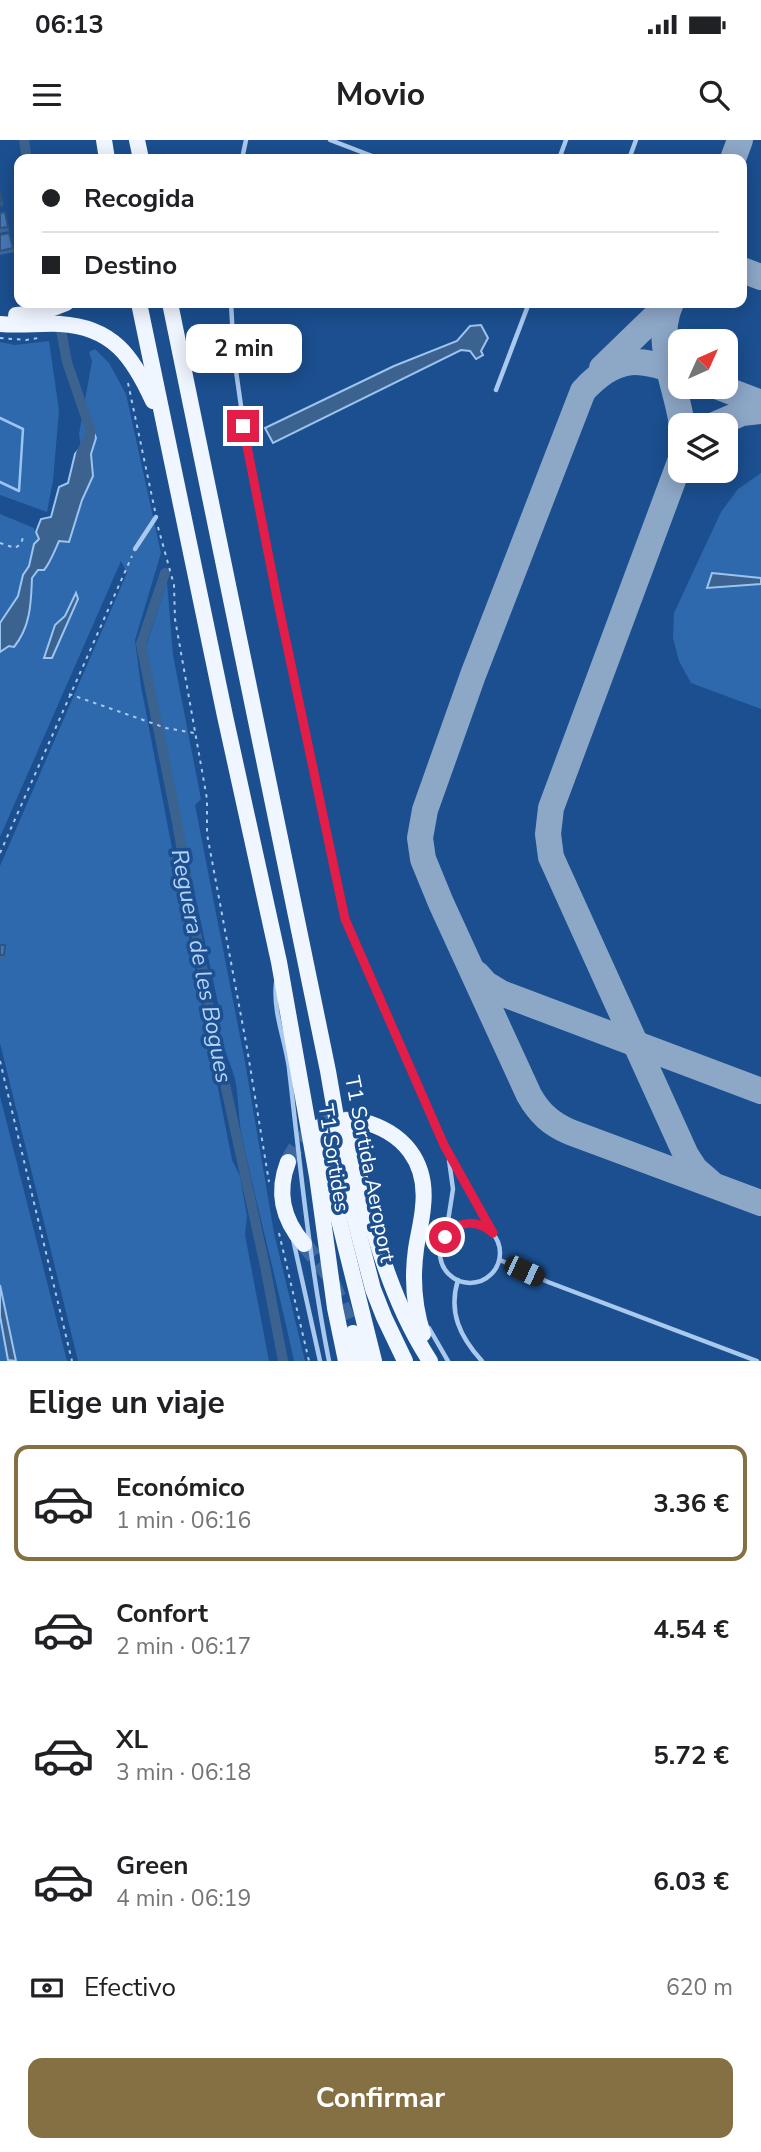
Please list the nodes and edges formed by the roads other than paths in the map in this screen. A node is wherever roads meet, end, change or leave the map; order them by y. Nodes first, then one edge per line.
1 (330, 140) edge
2 (367, 154) edge
3 (61, 308) edge
4 (140, 308) edge
5 (171, 308) edge
6 (231, 308) edge
7 (527, 308) edge
8 (0, 313) edge
9 (0, 324) edge
10 (42, 325) junction
11 (496, 390) dead end
12 (168, 434) junction
13 (156, 517) road end
14 (135, 549) road end
15 (279, 962) junction
16 (328, 1071) junction
17 (361, 1121) tunnel mouth
18 (444, 1145) junction
19 (288, 1162) tunnel mouth
20 (284, 1212) junction
21 (493, 1233) junction
22 (445, 1237) junction
23 (304, 1244) tunnel mouth
24 (500, 1260) junction
25 (458, 1280) junction
26 (414, 1292) junction
27 (353, 1333) tunnel mouth
28 (320, 1361) edge
29 (329, 1361) edge
30 (346, 1361) edge
31 (360, 1361) edge
32 (374, 1361) edge
33 (405, 1361) edge
34 (430, 1361) edge
35 (436, 1361) edge
36 (448, 1361) edge
37 (482, 1361) edge
38 (757, 1361) edge

1 - 2 lane
3 - 10 main road
4 - 12 main road
5 - 16 main road
6 - 18 lane
7 - 11 lane
8 - 10 main road
9 - 10 main road
10 - 12 main road
12 - 15 main road
13 - 14 lane
15 - 29 lane
15 - 30 main road, T1 Sortides
15 - 32 main road
16 - 33 main road, T1 Sortida Aeroport
16 - 34 main road, T1 Sortida Aeroport
17 - 26 main road
18 - 21 lane
18 - 22 lane
19 - 20 main road
20 - 23 main road
20 - 28 lane
21 - 22 lane
21 - 24 lane
22 - 25 lane
24 - 25 lane
24 - 38 lane
25 - 37 lane
26 - 35 main road
26 - 36 lane
27 - 31 main road

